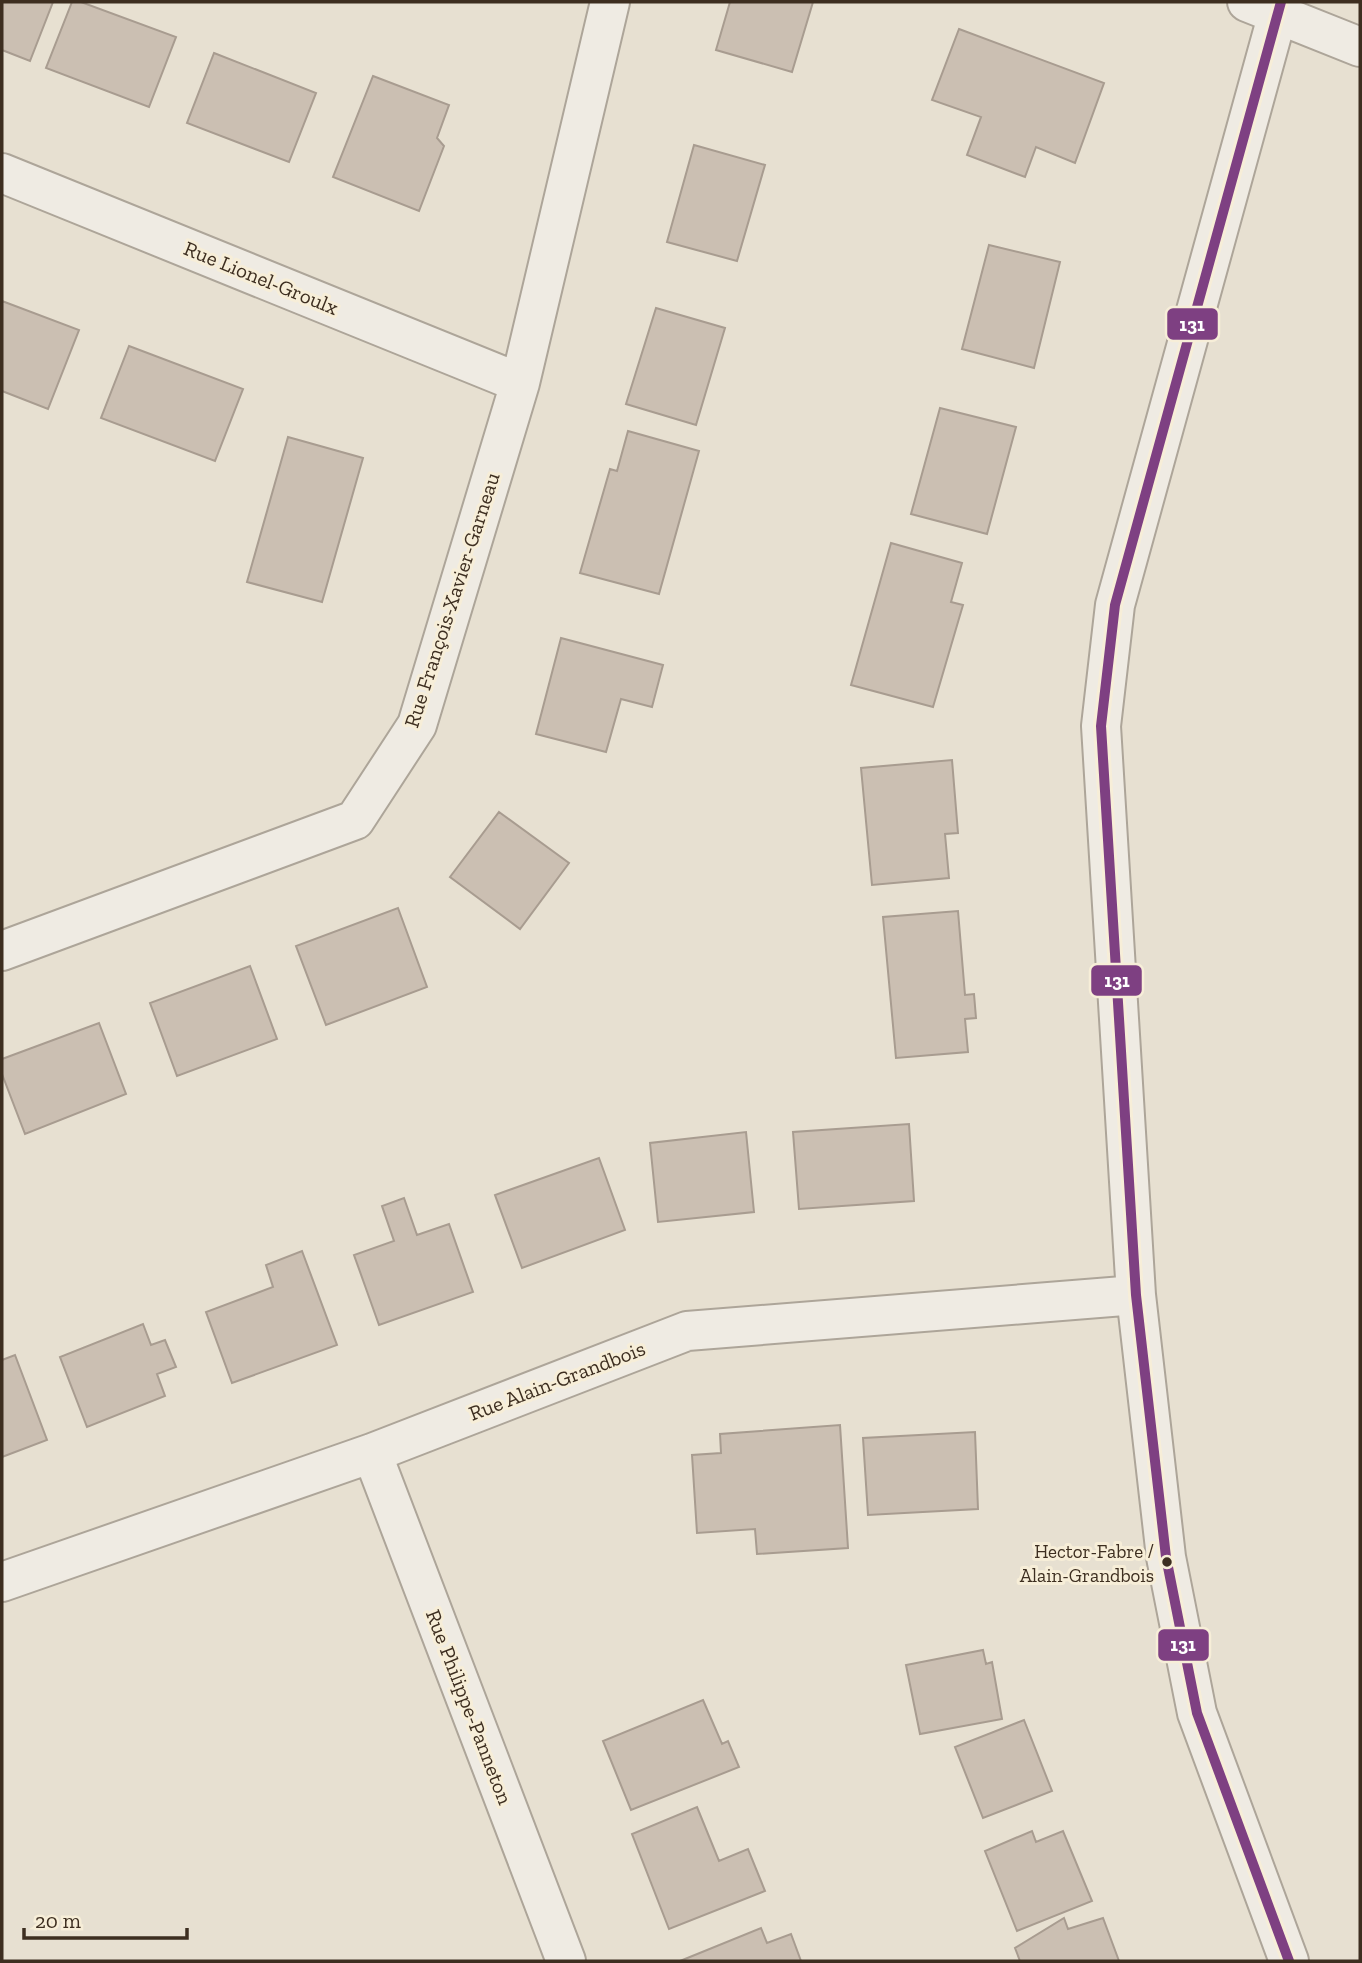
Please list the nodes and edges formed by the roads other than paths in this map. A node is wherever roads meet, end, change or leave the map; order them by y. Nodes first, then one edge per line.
1 (610, 2) edge
2 (1269, 6) edge
3 (1360, 47) edge
4 (2, 173) edge
5 (520, 383) junction
6 (2, 951) edge
7 (1136, 1296) junction
8 (372, 1453) junction
9 (2, 1582) edge
10 (566, 1961) edge
11 (1289, 1961) edge

1 - 5 street, Rue François-Xavier-Garneau
2 - 3 street
2 - 7 street
4 - 5 street, Rue Lionel-Groulx
5 - 6 street, Rue François-Xavier-Garneau
7 - 8 street, Rue Alain-Grandbois
7 - 11 street
8 - 9 street, Rue Alain-Grandbois
8 - 10 street, Rue Philippe-Panneton

